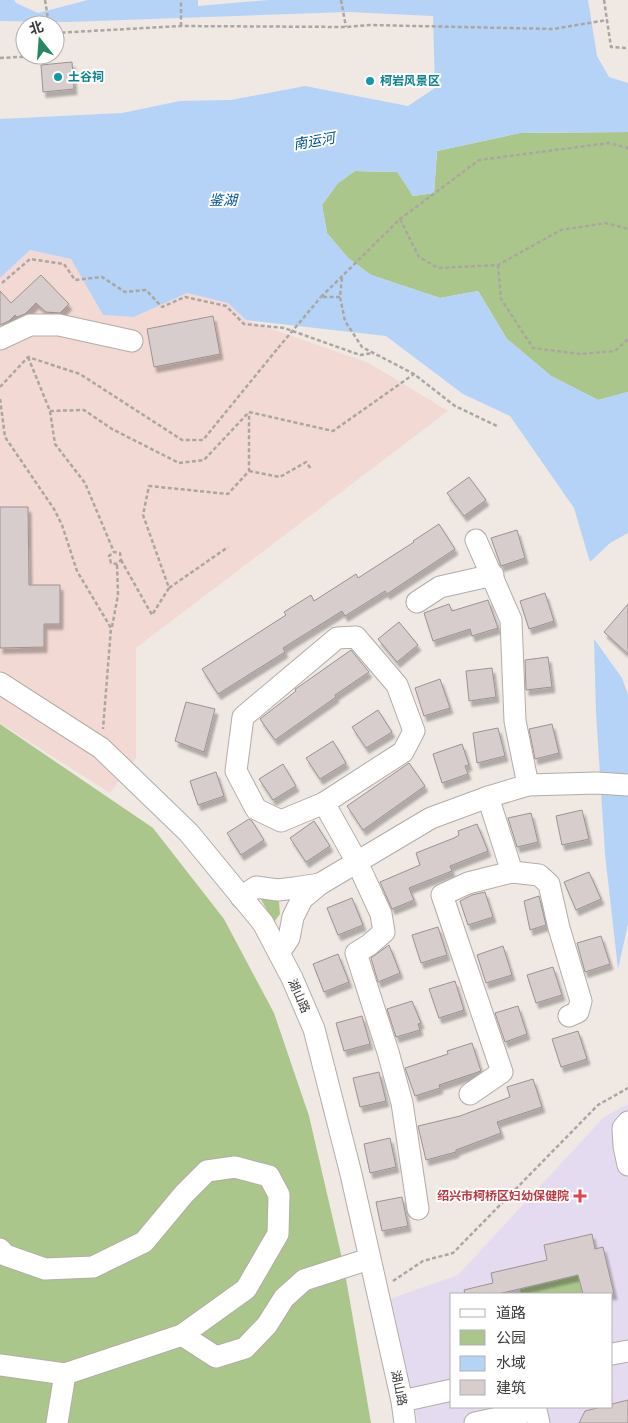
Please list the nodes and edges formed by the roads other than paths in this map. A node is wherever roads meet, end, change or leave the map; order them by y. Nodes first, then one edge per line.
1 (0, 339) edge
2 (132, 341) dead end
3 (476, 540) dead end
4 (492, 575) junction
5 (417, 602) dead end
6 (0, 683) edge
7 (528, 785) junction
8 (628, 786) edge
9 (488, 797) junction
10 (324, 803) junction
11 (357, 862) junction
12 (512, 872) junction
13 (320, 884) junction
14 (242, 897) junction
15 (279, 953) junction
16 (568, 1016) dead end
17 (470, 1094) dead end
18 (628, 1122) edge
19 (628, 1166) edge
20 (418, 1209) dead end
21 (0, 1249) edge
22 (370, 1259) junction
23 (182, 1335) junction
24 (628, 1351) edge
25 (613, 1354) edge
26 (0, 1365) edge
27 (65, 1374) junction
28 (450, 1390) edge
29 (402, 1401) junction
30 (487, 1422) edge
31 (57, 1423) edge
32 (405, 1423) edge
33 (539, 1423) edge

1 - 2 street
3 - 4 street
4 - 5 street
4 - 7 street
6 - 14 street, 湖山路
7 - 8 street
7 - 9 street
9 - 11 street
9 - 12 street
10 - 10 street
10 - 11 street
11 - 13 street
11 - 20 street
12 - 16 street
12 - 17 street
13 - 14 street
13 - 15 street
14 - 15 street, 湖山路
15 - 22 street, 湖山路
18 - 19 street
21 - 23 street
22 - 23 street
22 - 29 street, 湖山路
23 - 27 street
24 - 25 street
26 - 27 street
27 - 31 street
28 - 29 street
29 - 32 street, 湖山路
30 - 33 street

